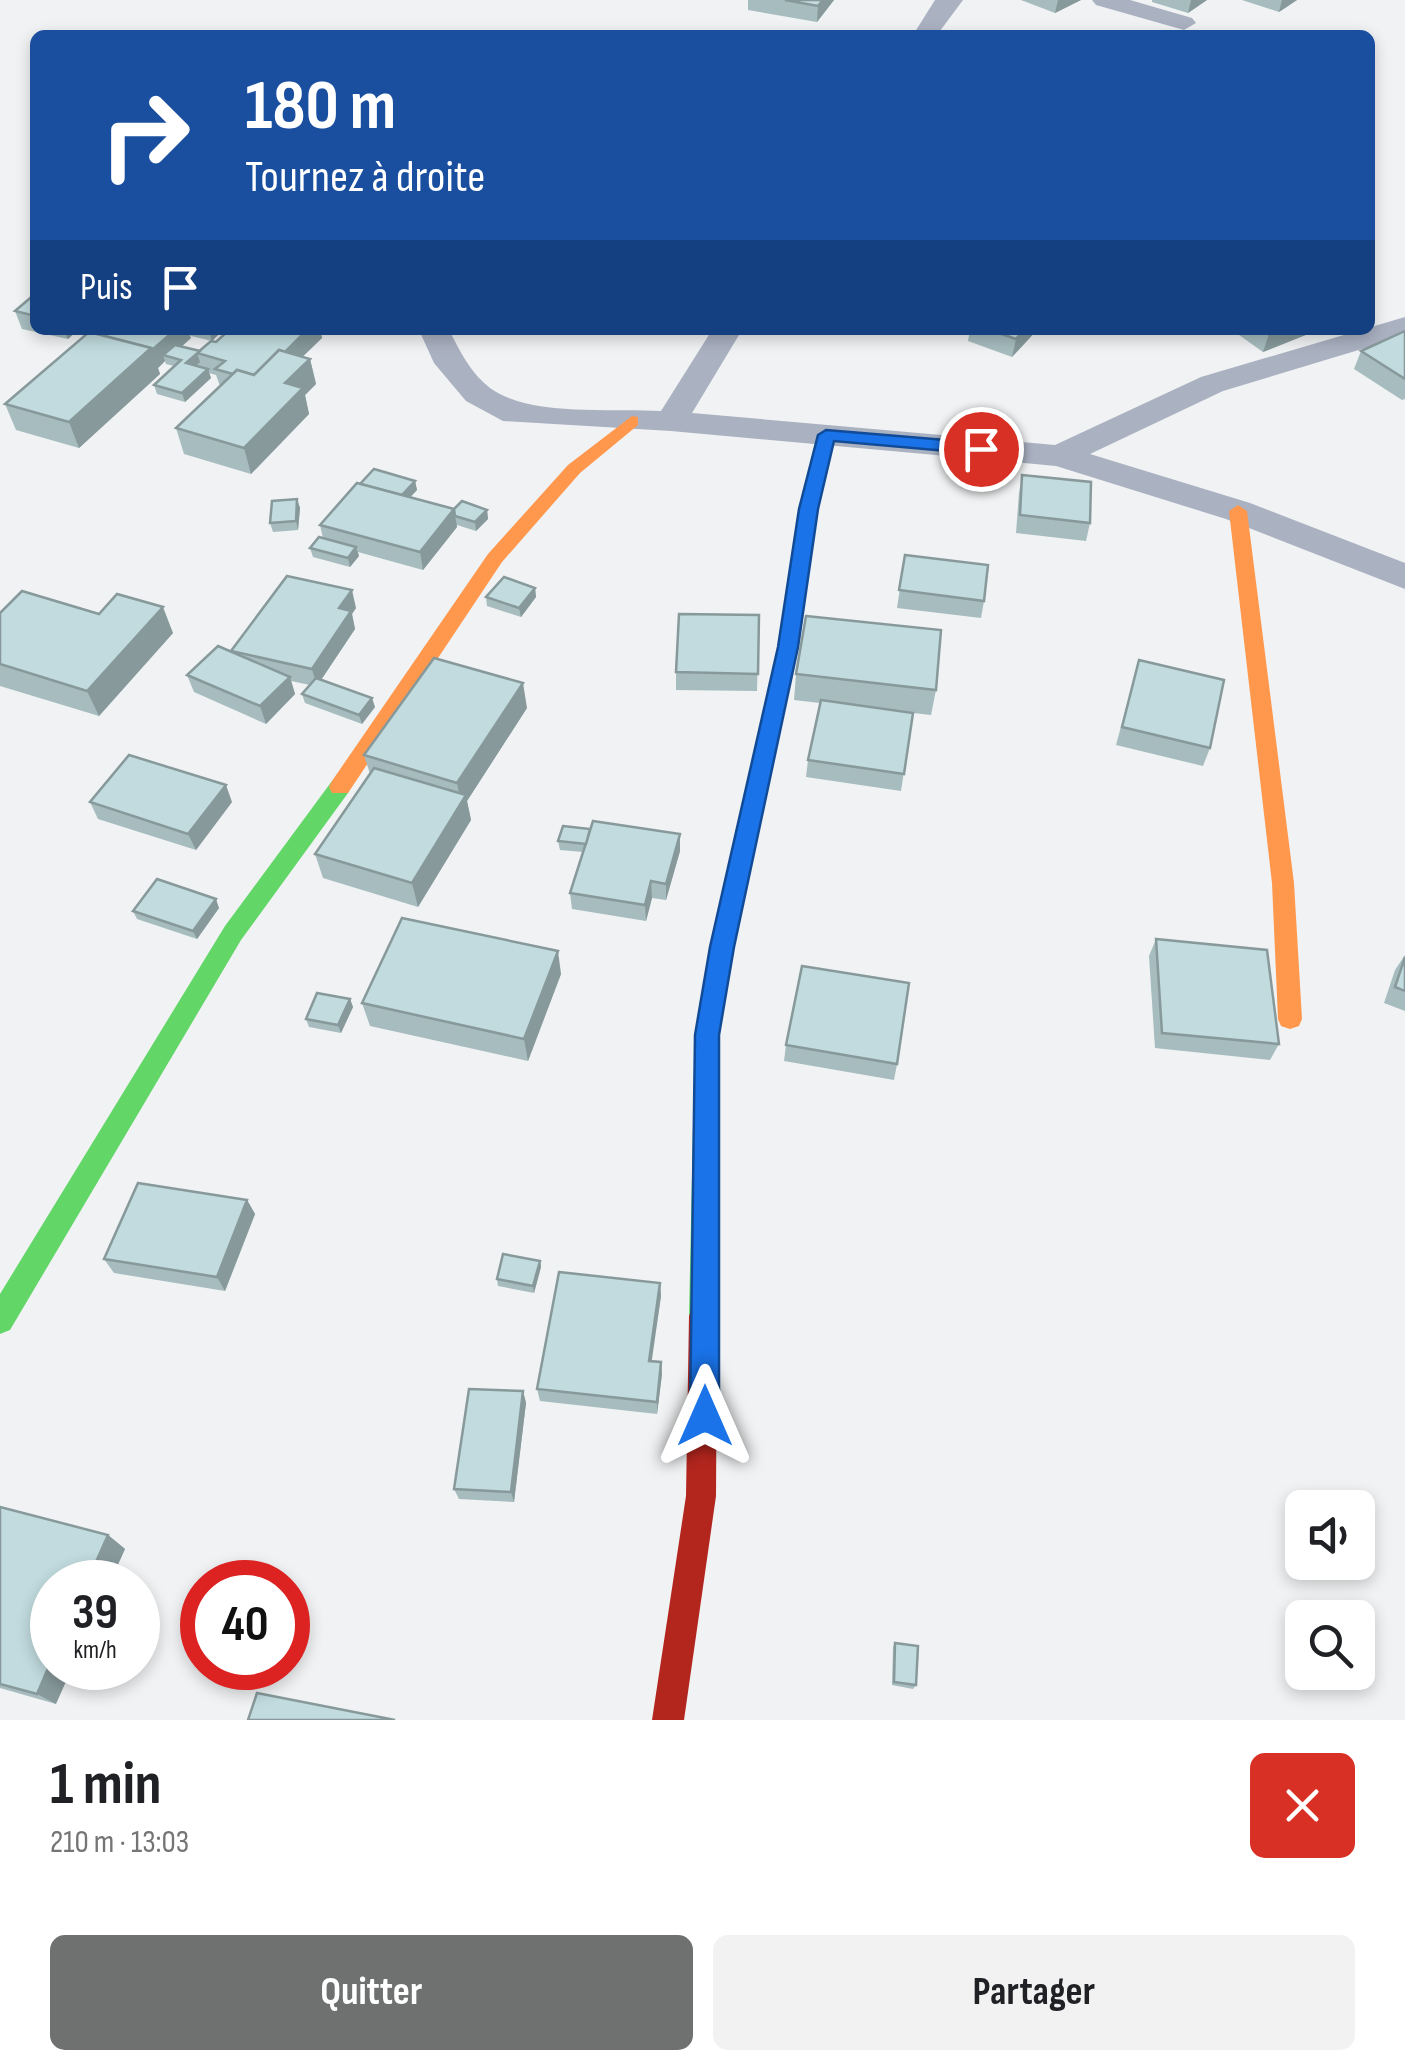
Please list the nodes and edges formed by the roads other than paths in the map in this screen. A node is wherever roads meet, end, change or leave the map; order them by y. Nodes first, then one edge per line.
1 (1104, 0) edge
2 (947, 1) edge
3 (1184, 23) dead end
4 (929, 30) edge
5 (1405, 326) edge
6 (436, 335) edge
7 (725, 335) edge
8 (632, 421) junction
9 (671, 421) junction
10 (826, 435) junction
11 (1058, 456) junction
12 (1238, 511) junction
13 (1405, 577) edge
14 (1290, 1019) dead end
15 (0, 1320) edge
16 (668, 1720) edge

1 - 3 street
2 - 4 street
5 - 11 street
6 - 8 street
7 - 9 street
8 - 9 street
8 - 15 street
9 - 10 street
10 - 11 street
10 - 16 street
11 - 12 street
12 - 13 street
12 - 14 street

